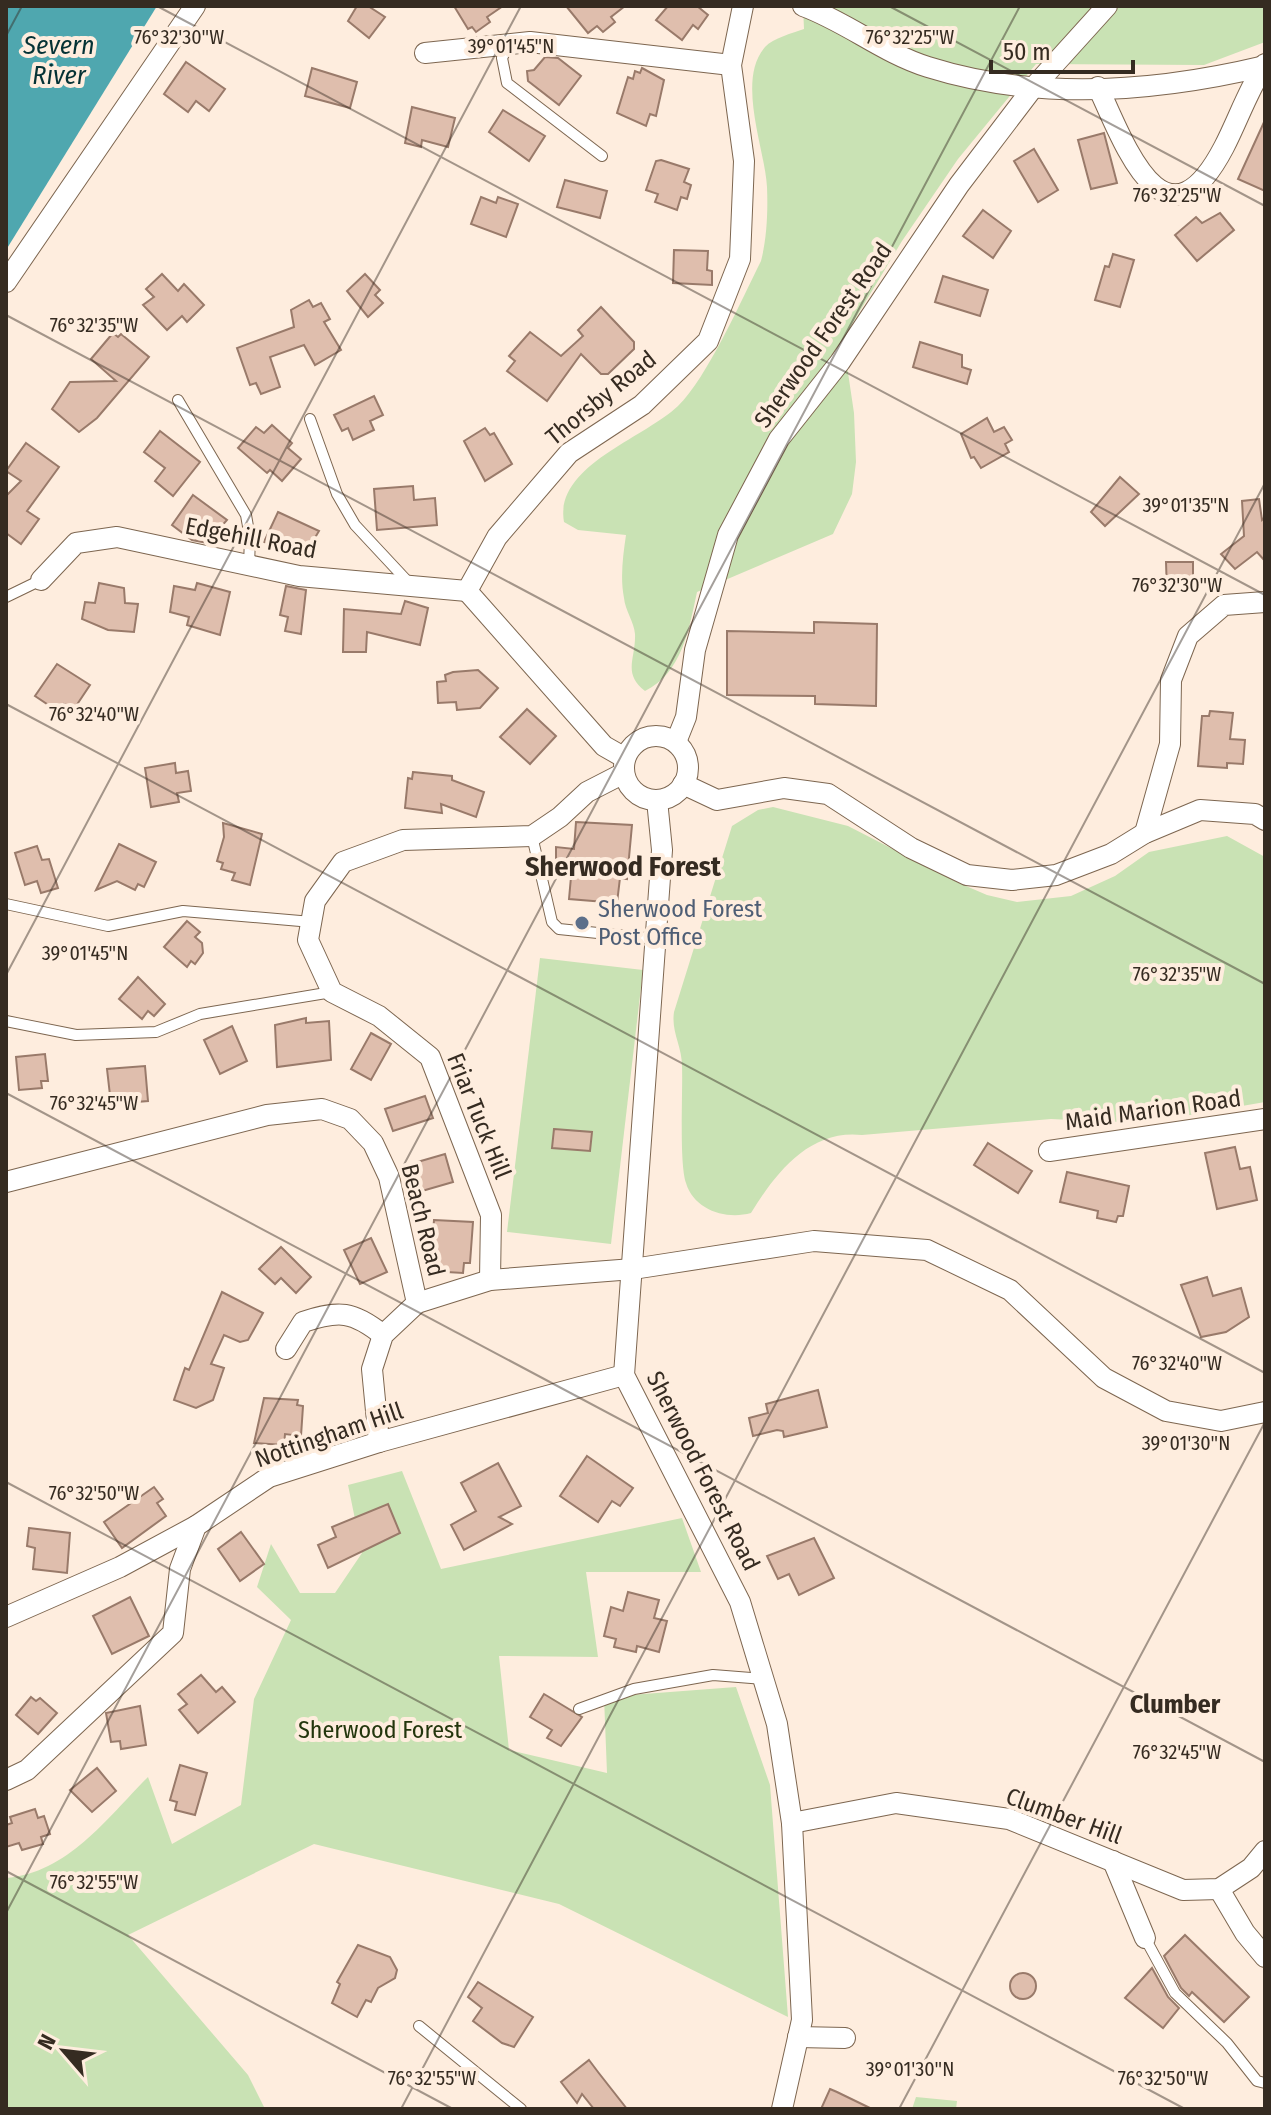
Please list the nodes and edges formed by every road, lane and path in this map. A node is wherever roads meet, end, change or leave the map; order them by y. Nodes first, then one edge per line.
1 (195, 6) edge
2 (743, 6) edge
3 (803, 6) edge
4 (1107, 6) edge
5 (509, 44) junction
6 (425, 53) dead end
7 (731, 65) junction
8 (1264, 66) edge
9 (1098, 87) junction
10 (1032, 89) junction
11 (602, 156) dead end
12 (6, 282) edge
13 (178, 400) dead end
14 (310, 419) dead end
15 (249, 565) junction
16 (41, 580) joint
17 (414, 588) junction
18 (467, 591) junction
19 (6, 597) edge
20 (1265, 602) edge
21 (676, 742) junction
22 (624, 765) junction
23 (683, 784) junction
24 (657, 800) junction
25 (1265, 820) edge
26 (1145, 833) junction
27 (532, 836) junction
28 (6, 904) edge
29 (312, 922) junction
30 (656, 939) junction
31 (332, 992) junction
32 (6, 1021) edge
33 (1265, 1119) edge
34 (1049, 1151) dead end
35 (6, 1182) edge
36 (633, 1269) junction
37 (490, 1280) junction
38 (417, 1303) junction
39 (383, 1335) junction
40 (286, 1349) dead end
41 (624, 1375) junction
42 (1265, 1412) edge
43 (379, 1442) junction
44 (196, 1526) junction
45 (6, 1617) edge
46 (764, 1679) junction
47 (579, 1709) dead end
48 (6, 1780) edge
49 (792, 1823) junction
50 (1265, 1851) edge
51 (1113, 1861) junction
52 (1219, 1889) junction
53 (1145, 1938) joint
54 (1265, 1957) edge
55 (419, 2026) dead end
56 (798, 2037) junction
57 (845, 2038) dead end
58 (1265, 2083) edge
59 (521, 2109) edge
60 (782, 2109) edge

1 - 12 street
2 - 7 street, Thorsby Road
3 - 10 street
4 - 10 street, Sherwood Forest Road
5 - 6 street
5 - 7 street
5 - 11 lane
7 - 18 street, Thorsby Road
8 - 9 street
8 - 9 street
9 - 10 street
10 - 21 street, Sherwood Forest Road
13 - 15 lane
14 - 17 lane
15 - 16 street, Edgehill Road
15 - 17 street, Edgehill Road
16 - 19 lane
17 - 18 street, Edgehill Road
18 - 22 street
20 - 26 street
21 - 22 street
21 - 23 street
22 - 24 street
22 - 27 street
23 - 24 street
23 - 26 street
24 - 30 street, Sherwood Forest Road
25 - 26 street
27 - 29 street
27 - 30 lane
28 - 29 lane
29 - 31 street
30 - 36 street, Sherwood Forest Road
31 - 32 lane
31 - 37 street, Friar Tuck Hill
33 - 34 street, Maid Marion Road
35 - 38 street, Beach Road
36 - 37 street
36 - 41 street, Sherwood Forest Road
36 - 42 street
37 - 38 street
38 - 39 street, Beach Road
39 - 40 street
39 - 43 street
41 - 43 street, Nottingham Hill
41 - 46 street, Sherwood Forest Road
43 - 44 street, Nottingham Hill
44 - 45 street, Nottingham Hill
44 - 48 street
46 - 47 lane
46 - 49 street, Sherwood Forest Road
49 - 51 street, Clumber Hill
49 - 56 street, Sherwood Forest Road
50 - 52 street
51 - 52 street, Clumber Hill
51 - 53 street
52 - 54 street
53 - 58 lane
55 - 59 lane
56 - 57 street
56 - 60 street, Sherwood Forest Road

